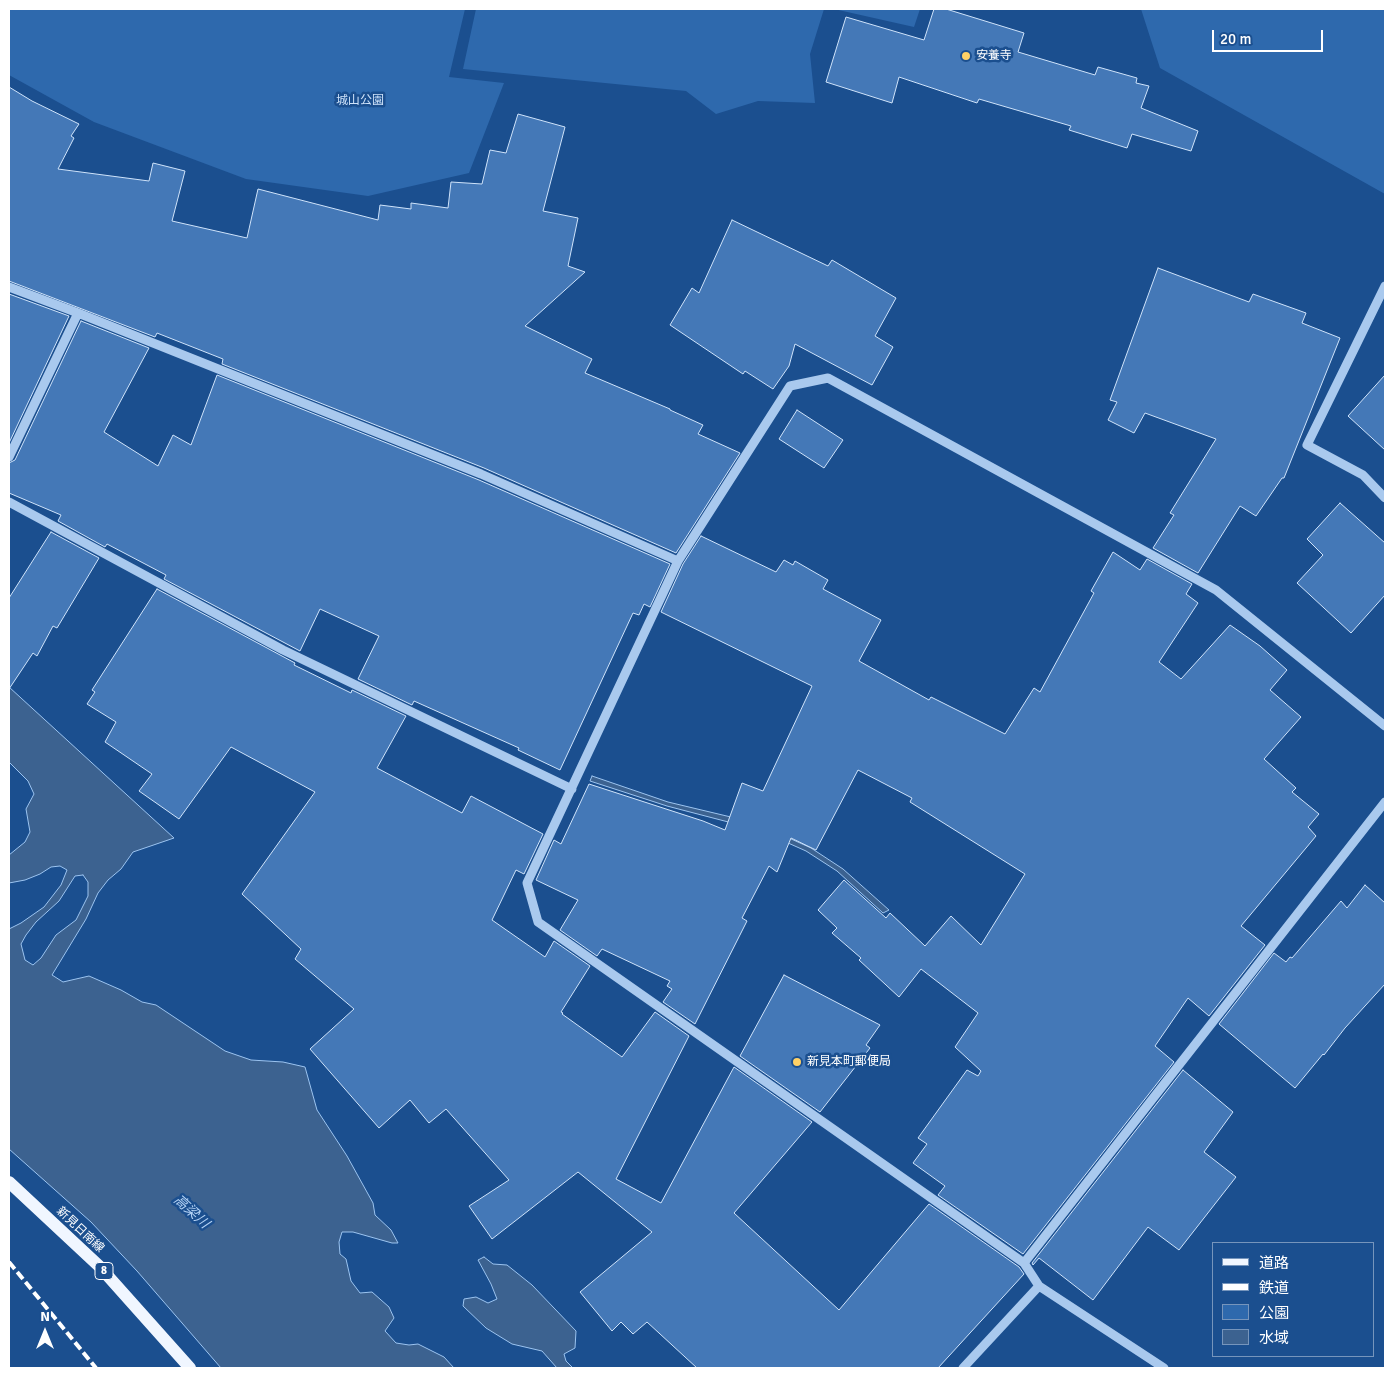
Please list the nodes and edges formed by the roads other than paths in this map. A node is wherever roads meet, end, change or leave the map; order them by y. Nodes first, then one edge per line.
1 (1385, 286) edge
2 (9, 287) edge
3 (78, 312) junction
4 (9, 456) edge
5 (1385, 498) edge
6 (9, 502) edge
7 (678, 561) junction
8 (1385, 726) edge
9 (572, 789) junction
10 (1385, 802) edge
11 (9, 1182) edge
12 (1024, 1263) junction
13 (1039, 1286) junction
14 (190, 1368) edge
15 (963, 1368) edge
16 (1164, 1368) edge

1 - 5 street
2 - 3 street
3 - 4 street
3 - 7 street
6 - 9 street
7 - 8 street
7 - 9 street
9 - 12 street
10 - 12 street
11 - 14 main road, 新見日南線 / 8
12 - 13 street
13 - 15 street
13 - 16 street

